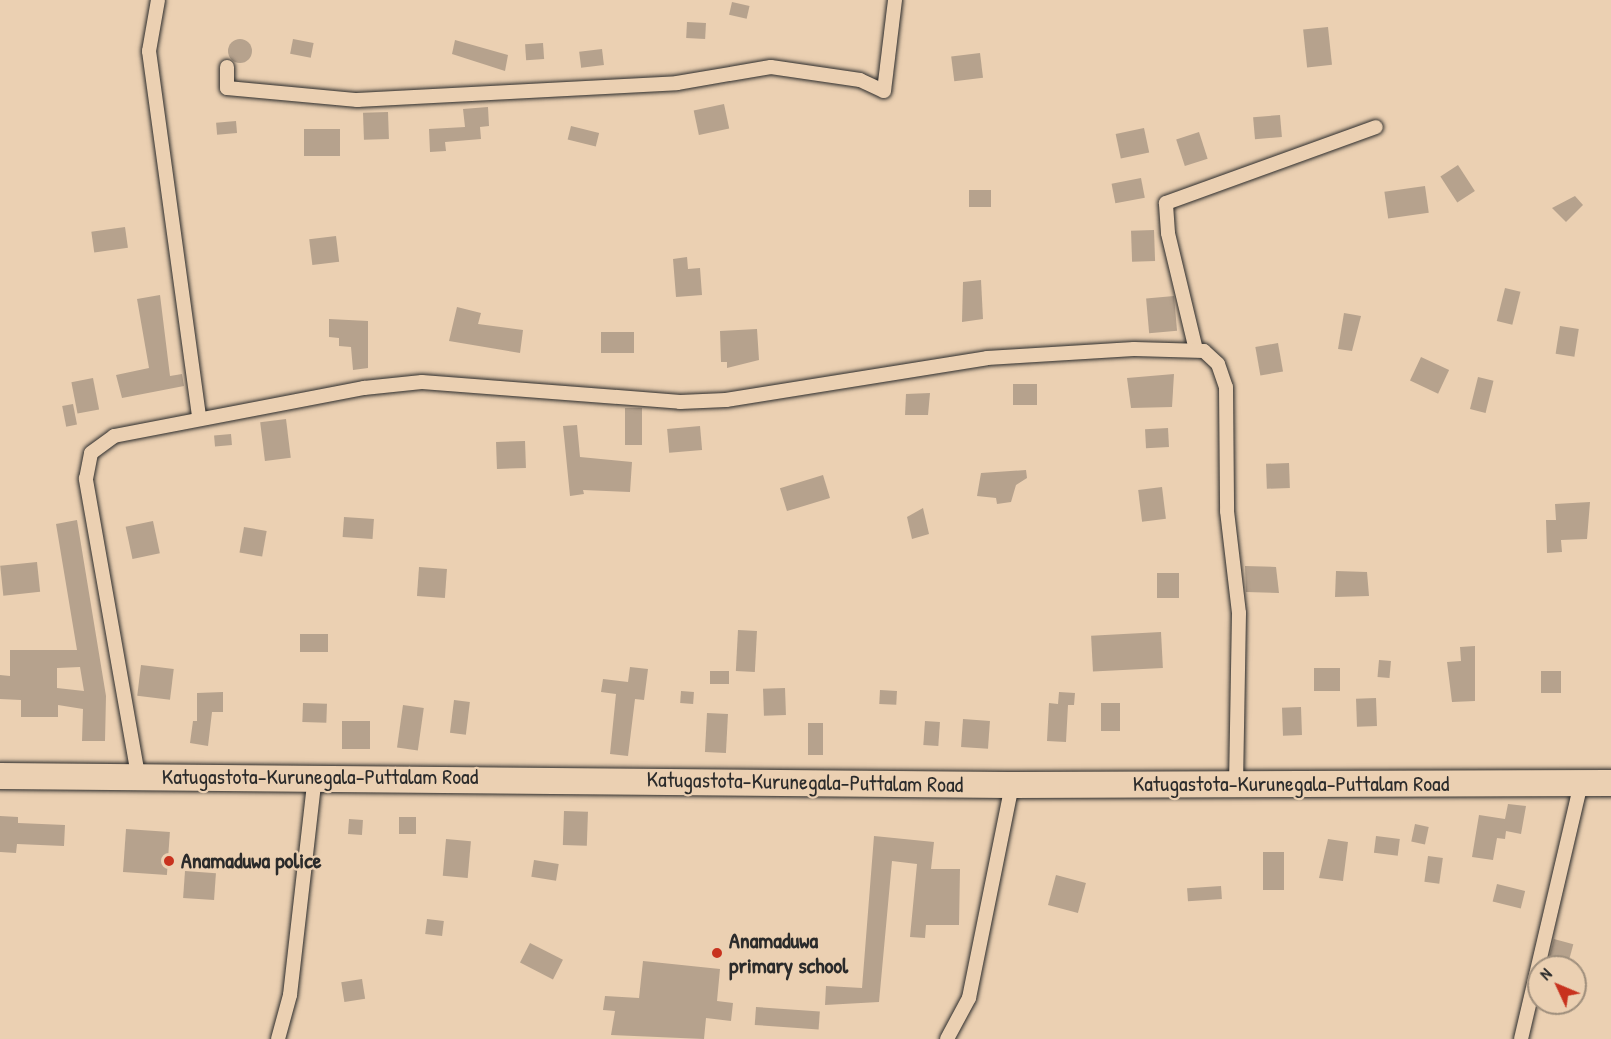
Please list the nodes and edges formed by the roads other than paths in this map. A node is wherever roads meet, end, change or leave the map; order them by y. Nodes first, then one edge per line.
1 (158, 0) edge
2 (895, 0) edge
3 (227, 67) dead end
4 (1376, 127) dead end
5 (1196, 350) junction
6 (199, 418) junction
7 (138, 775) junction
8 (0, 776) edge
9 (315, 776) junction
10 (1581, 783) junction
11 (1611, 783) edge
12 (1236, 784) junction
13 (1012, 785) junction
14 (278, 1039) edge
15 (947, 1039) edge
16 (1521, 1039) edge

1 - 6 street
2 - 3 street
4 - 5 street
5 - 6 street
5 - 12 street
6 - 7 street
7 - 8 highway, Katugastota-Kurunegala-Puttalam Road
7 - 9 highway, Katugastota-Kurunegala-Puttalam Road
9 - 13 highway, Katugastota-Kurunegala-Puttalam Road
9 - 14 street
10 - 11 highway, Katugastota-Kurunegala-Puttalam Road
10 - 12 highway, Katugastota-Kurunegala-Puttalam Road
10 - 16 street
12 - 13 highway, Katugastota-Kurunegala-Puttalam Road
13 - 15 street

